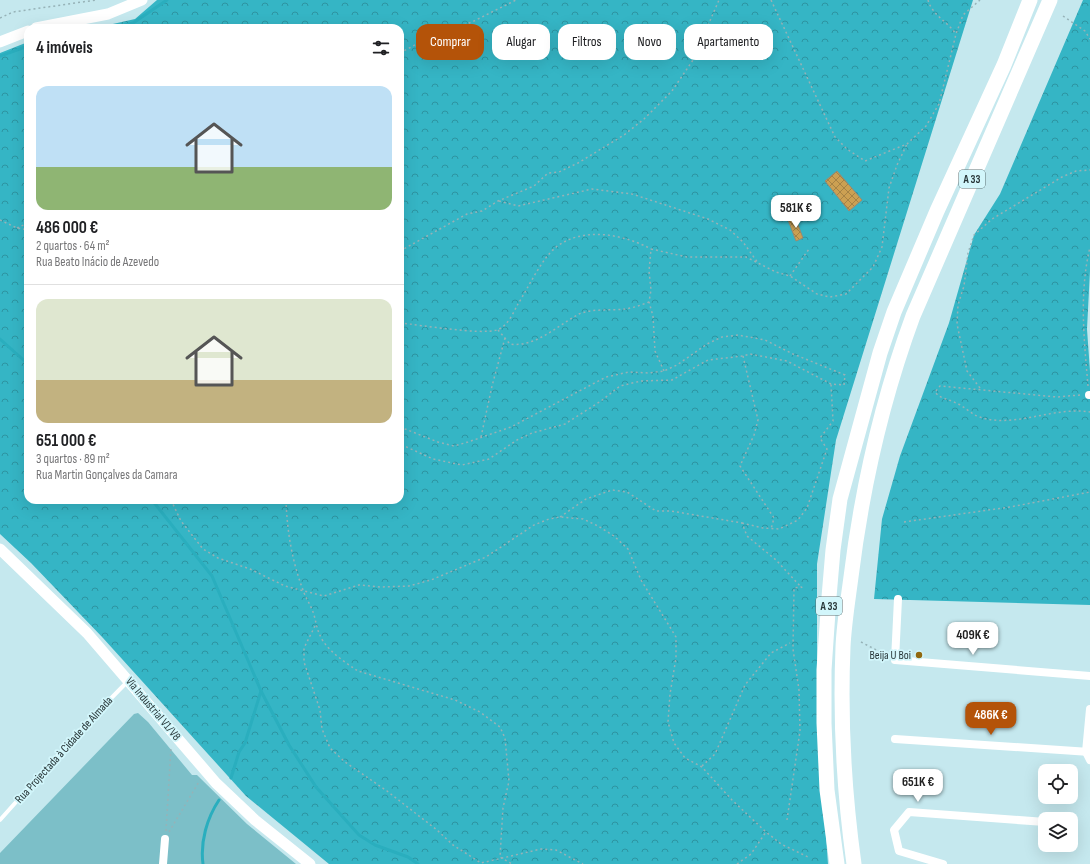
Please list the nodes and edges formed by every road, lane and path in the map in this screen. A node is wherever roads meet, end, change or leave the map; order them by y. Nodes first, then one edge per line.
1 (96, 0) edge
2 (142, 0) edge
3 (516, 0) edge
4 (719, 0) edge
5 (771, 0) edge
6 (928, 0) edge
7 (980, 0) edge
8 (1030, 0) edge
9 (1050, 0) edge
10 (1063, 16) dead end
11 (0, 18) edge
12 (57, 24) edge
13 (24, 33) edge
14 (956, 34) junction
15 (1090, 39) edge
16 (0, 42) edge
17 (404, 51) edge
18 (907, 144) junction
19 (1090, 170) edge
20 (498, 201) junction
21 (0, 220) edge
22 (24, 225) edge
23 (18, 228) junction
24 (24, 229) edge
25 (1090, 247) edge
26 (404, 249) edge
27 (651, 249) junction
28 (809, 249) dead end
29 (759, 264) junction
30 (790, 276) junction
31 (649, 302) junction
32 (404, 323) edge
33 (498, 330) junction
34 (505, 338) junction
35 (743, 356) junction
36 (664, 371) junction
37 (831, 384) junction
38 (980, 388) junction
39 (1090, 394) edge
40 (1090, 412) edge
41 (404, 429) edge
42 (481, 437) junction
43 (404, 446) edge
44 (1090, 492) edge
45 (173, 504) edge
46 (286, 504) edge
47 (560, 517) junction
48 (904, 522) dead end
49 (742, 523) junction
50 (771, 529) junction
51 (0, 549) edge
52 (801, 587) junction
53 (805, 589) dead end
54 (303, 591) junction
55 (898, 599) dead end
56 (315, 626) junction
57 (861, 642) dead end
58 (790, 643) dead end
59 (895, 660) junction
60 (1090, 676) edge
61 (129, 680) junction
62 (1090, 709) edge
63 (173, 733) junction
64 (895, 739) dead end
65 (1088, 752) edge
66 (1090, 760) edge
67 (702, 767) junction
68 (202, 768) junction
69 (0, 820) edge
70 (787, 820) dead end
71 (1038, 821) edge
72 (766, 832) junction
73 (165, 839) junction
74 (500, 857) junction
75 (808, 857) dead end
76 (163, 864) edge
77 (310, 864) edge
78 (512, 864) edge
79 (583, 864) edge
80 (737, 864) edge
81 (836, 864) edge
82 (854, 864) edge
83 (943, 864) edge

1 - 11 path
2 - 12 main road
3 - 17 path
4 - 20 path
5 - 18 path
6 - 14 path
7 - 14 path
8 - 81 highway, A 33
9 - 82 highway, A 33
10 - 15 path
13 - 16 main road
14 - 18 path
18 - 30 path
19 - 38 path
20 - 26 path
20 - 29 path
21 - 23 path
22 - 23 path
23 - 24 path
25 - 39 path
27 - 29 path
27 - 31 path
27 - 33 path
28 - 30 path
29 - 30 path
31 - 34 path
31 - 36 path
32 - 33 path
33 - 34 path
34 - 42 path
35 - 37 path
35 - 43 path
35 - 50 path
36 - 37 path
36 - 42 path
37 - 50 path
38 - 39 path
38 - 40 path
41 - 42 path
44 - 48 path
45 - 54 path
46 - 54 path
47 - 49 path
47 - 54 path
47 - 67 path
49 - 50 path
49 - 52 path
51 - 61 main road, Via Industrial V1/V8
52 - 53 path
52 - 70 path
54 - 56 path
55 - 59 street
56 - 74 path
56 - 74 path
57 - 59 path
58 - 67 path
59 - 60 street
61 - 63 main road, Via Industrial V1/V8
61 - 69 lane, Rua Projectada à Cidade de Almada
62 - 65 street
63 - 68 main road, Via Industrial V1/V8
63 - 73 path
64 - 65 street
65 - 66 street
67 - 72 path
68 - 73 path
68 - 77 main road, Via Industrial V1/V8
71 - 83 street
72 - 75 path
72 - 80 path
73 - 76 street
74 - 78 path
74 - 79 path

